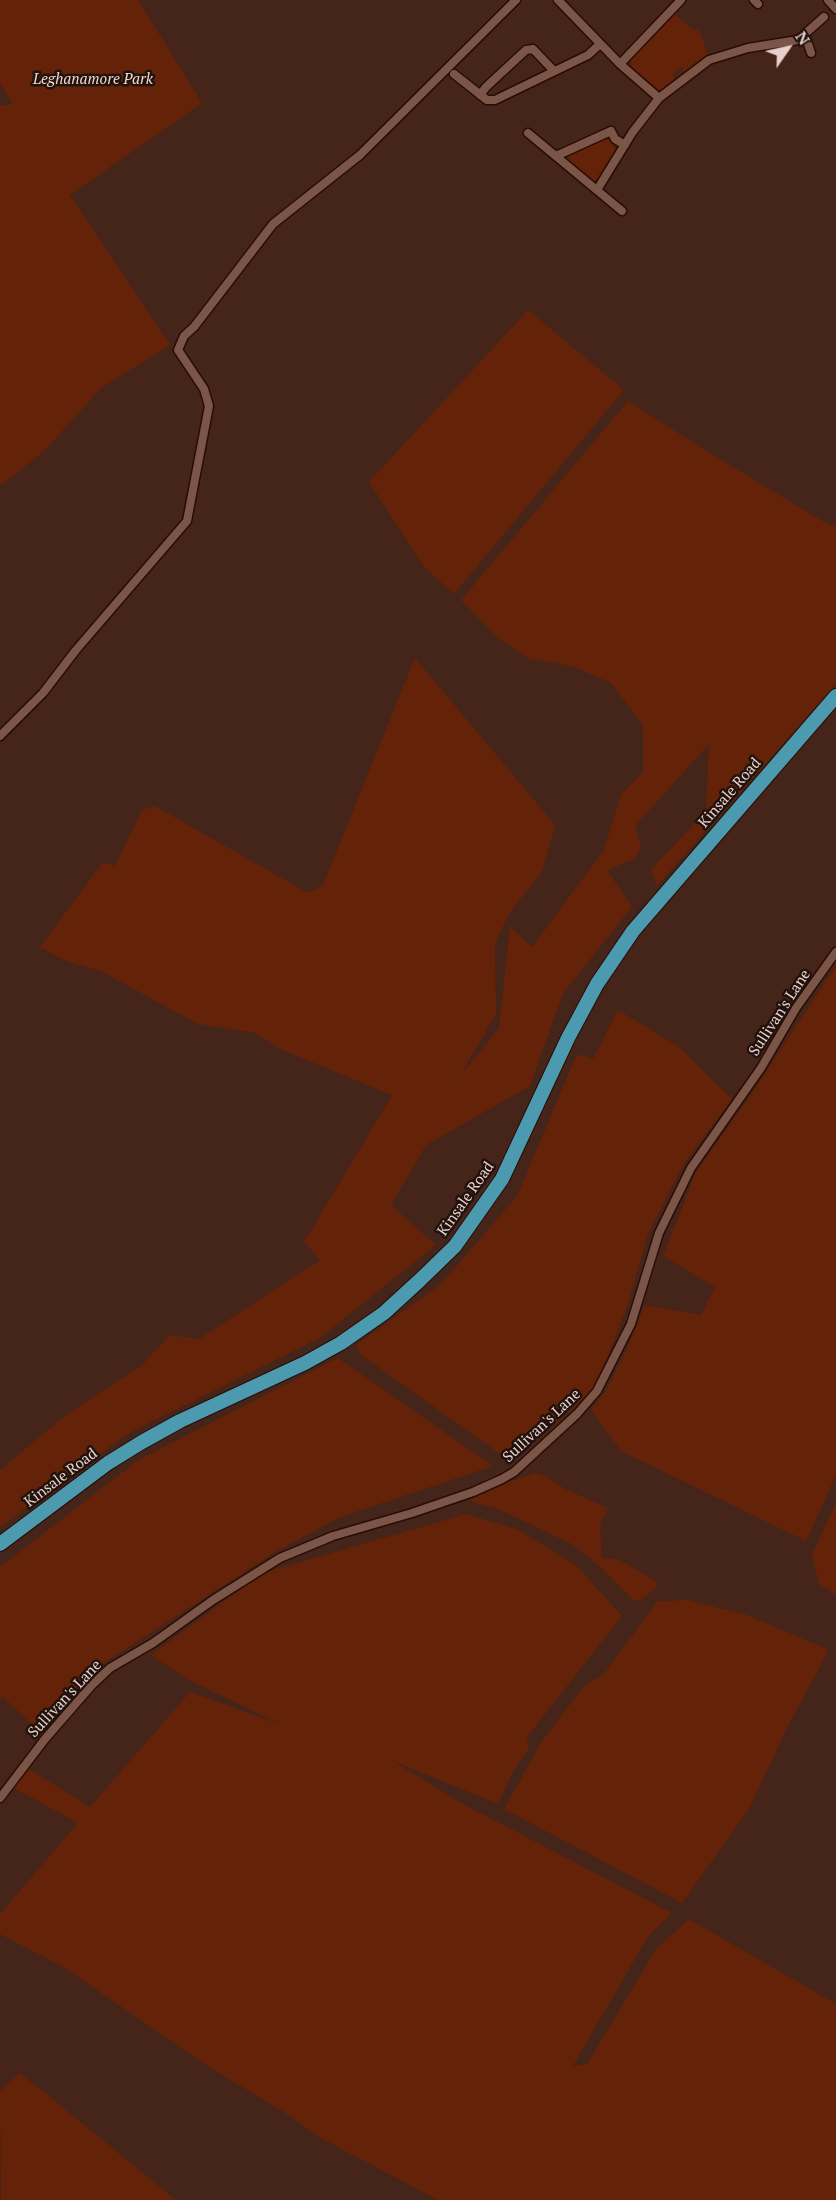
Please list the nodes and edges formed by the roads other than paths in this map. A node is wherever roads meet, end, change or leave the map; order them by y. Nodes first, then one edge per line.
1 (516, 0) edge
2 (558, 0) edge
3 (681, 0) edge
4 (828, 0) edge
5 (836, 9) edge
6 (824, 17) dead end
7 (805, 35) junction
8 (600, 44) junction
9 (810, 53) dead end
10 (620, 64) junction
11 (554, 71) junction
12 (454, 74) dead end
13 (480, 95) junction
14 (659, 98) junction
15 (528, 133) dead end
16 (625, 145) junction
17 (556, 156) junction
18 (597, 190) junction
19 (622, 211) dead end
20 (836, 696) edge
21 (0, 736) edge
22 (836, 952) edge
23 (0, 1544) edge
24 (0, 1798) edge

1 - 21 street
2 - 8 street
3 - 10 street
4 - 5 street
6 - 7 street
7 - 9 street
7 - 14 street
8 - 10 street
8 - 11 street
10 - 14 street
11 - 13 street
11 - 13 street
12 - 13 street
14 - 16 street
15 - 17 street
16 - 17 street
16 - 18 street
17 - 18 street
18 - 19 street
20 - 23 highway, Kinsale Road
22 - 24 street, Sullivan's Lane

